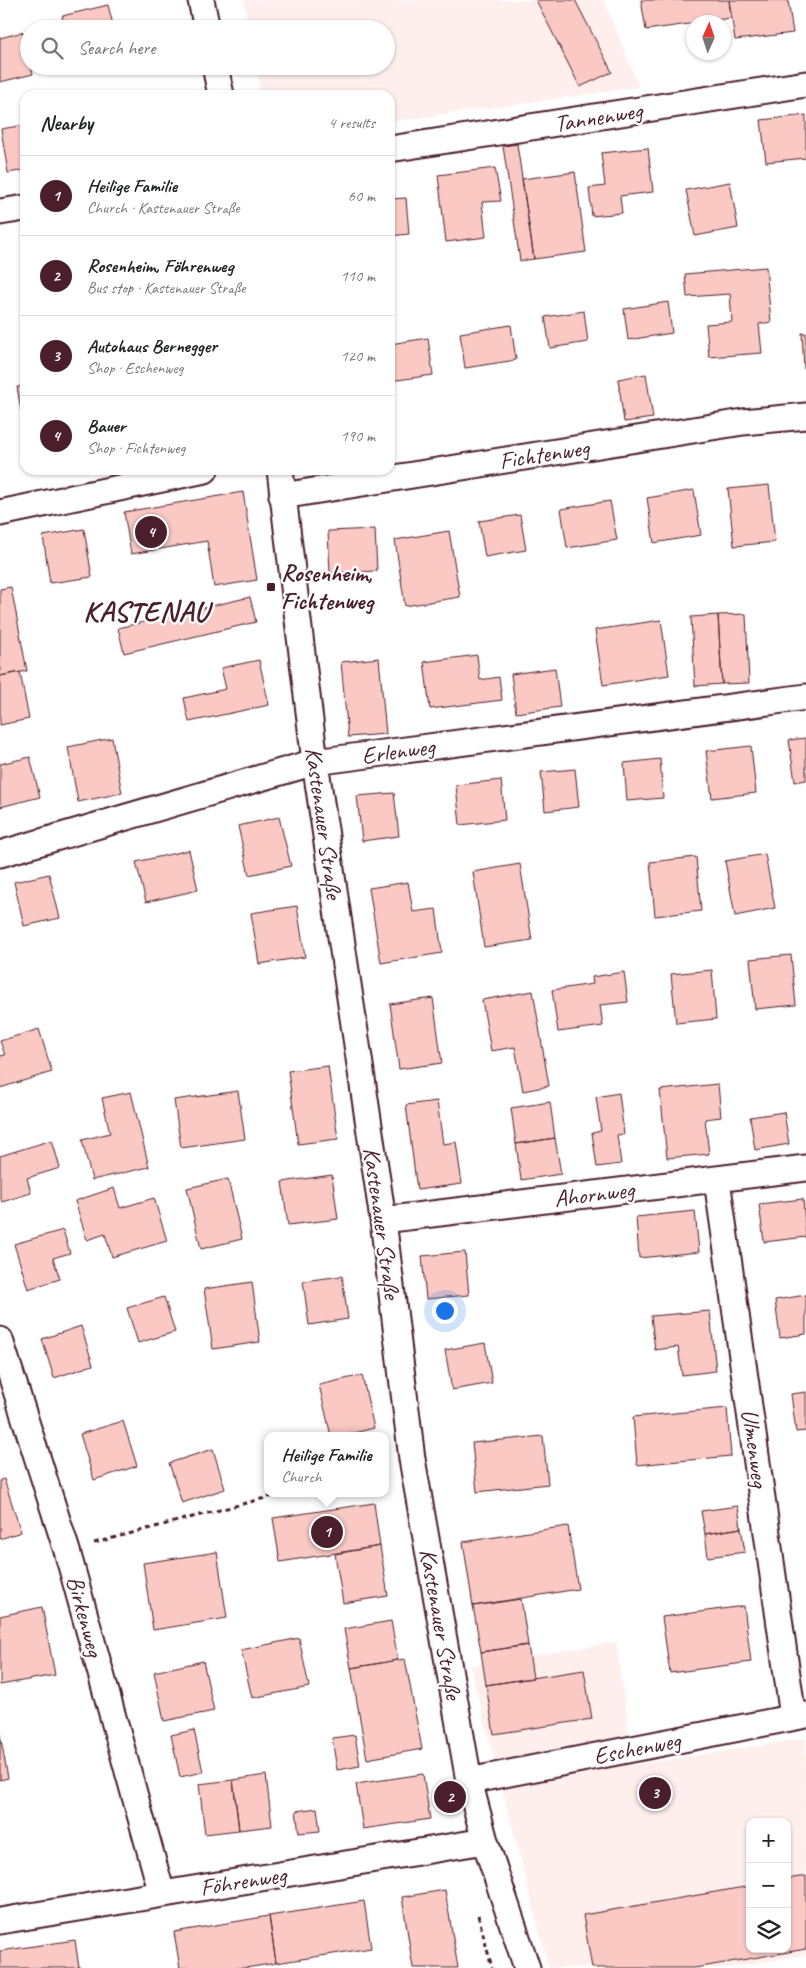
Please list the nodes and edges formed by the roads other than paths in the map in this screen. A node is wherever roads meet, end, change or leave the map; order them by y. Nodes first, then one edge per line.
1 (202, 0) edge
2 (205, 20) edge
3 (217, 75) edge
4 (806, 84) edge
5 (219, 90) edge
6 (395, 148) edge
7 (20, 209) edge
8 (0, 212) edge
9 (806, 416) edge
10 (181, 475) edge
11 (280, 475) edge
12 (282, 496) junction
13 (0, 513) edge
14 (806, 697) edge
15 (315, 762) junction
16 (0, 854) edge
17 (806, 1168) edge
18 (717, 1180) junction
19 (383, 1220) junction
20 (0, 1340) edge
21 (800, 1716) edge
22 (469, 1781) junction
23 (485, 1841) junction
24 (162, 1894) junction
25 (0, 1921) edge
26 (527, 1968) edge

1 - 2 street
3 - 5 street
4 - 6 street, Tannenweg
7 - 8 street
9 - 12 street, Fichtenweg
10 - 13 street
11 - 12 street, Kastenauer Straße
12 - 15 street, Kastenauer Straße
14 - 15 street, Erlenweg
15 - 16 street, Erlenweg
15 - 19 street, Kastenauer Straße
17 - 18 street, Ahornweg
18 - 19 street, Ahornweg
18 - 21 street, Ulmenweg
19 - 22 street, Kastenauer Straße
20 - 24 street, Birkenweg
21 - 22 street, Eschenweg
22 - 23 street, Kastenauer Straße
23 - 24 street, Föhrenweg
23 - 26 street, Kastenauer Straße
24 - 25 street, Föhrenweg

